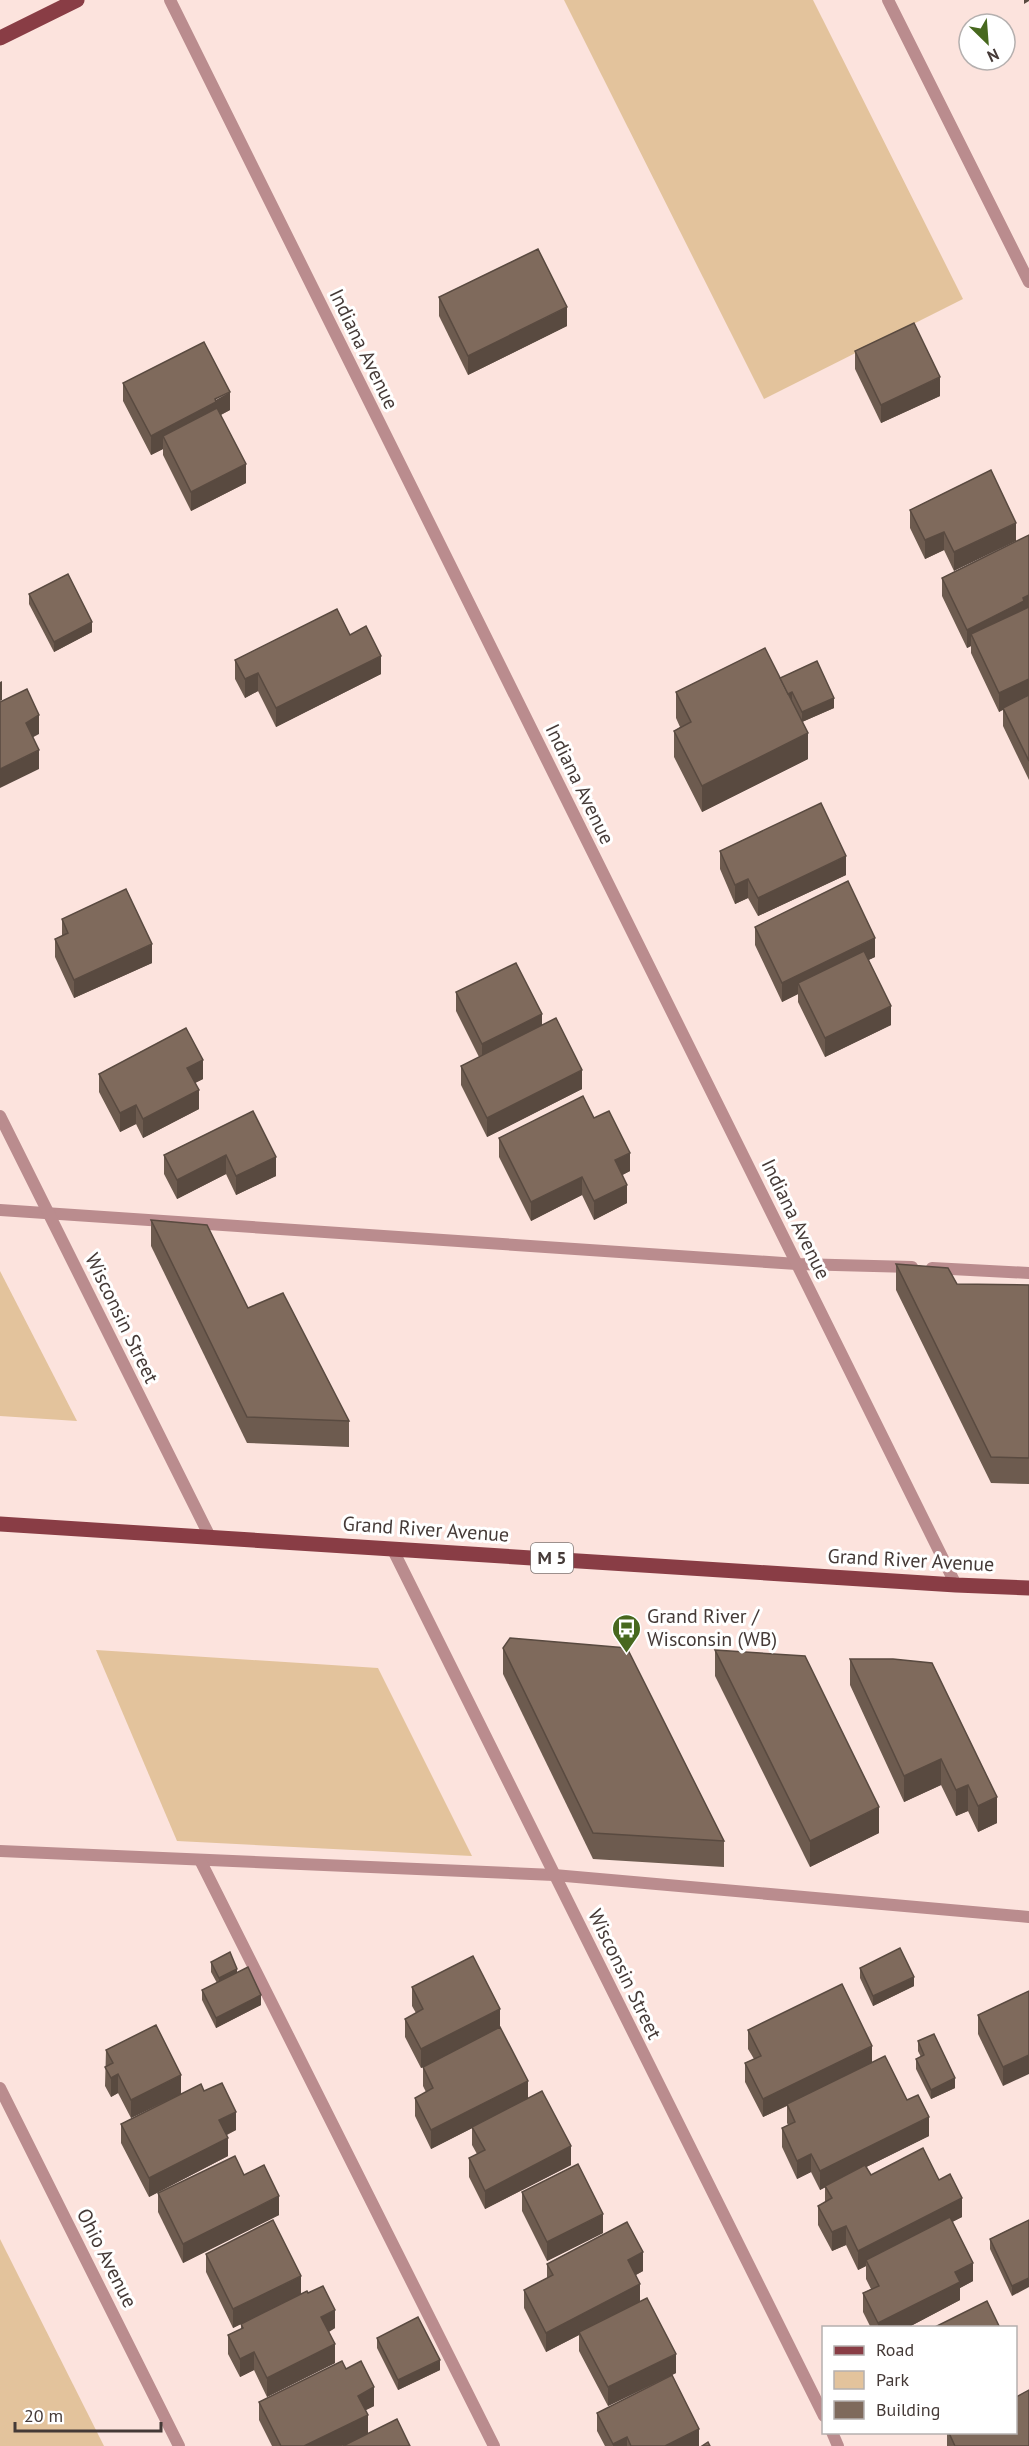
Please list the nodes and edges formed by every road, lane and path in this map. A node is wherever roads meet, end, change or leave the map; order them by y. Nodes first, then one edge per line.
1 (77, 0) edge
2 (170, 0) edge
3 (888, 0) edge
4 (0, 38) edge
5 (1029, 282) edge
6 (0, 1116) edge
7 (0, 1210) edge
8 (48, 1212) junction
9 (797, 1264) junction
10 (1029, 1273) edge
11 (0, 1524) edge
12 (210, 1537) junction
13 (392, 1548) junction
14 (957, 1585) junction
15 (1029, 1588) edge
16 (0, 1851) edge
17 (200, 1860) junction
18 (554, 1875) junction
19 (1029, 1917) edge
20 (0, 2088) edge
21 (822, 2412) edge
22 (179, 2446) edge
23 (494, 2446) edge

1 - 4 main road
2 - 9 street, Indiana Avenue
3 - 5 street
6 - 8 street, Wisconsin Street
7 - 8 street
8 - 9 street
8 - 12 street, Wisconsin Street
9 - 10 street
9 - 14 street, Indiana Avenue
11 - 12 main road, Grand River Avenue / M 5
12 - 13 main road, Grand River Avenue / M 5
13 - 14 main road, Grand River Avenue / M 5
13 - 18 street, Wisconsin Street
14 - 15 main road, Grand River Avenue / M 5
16 - 17 street
17 - 18 street
17 - 23 street
18 - 19 street
18 - 21 street, Wisconsin Street
20 - 22 street, Ohio Avenue

